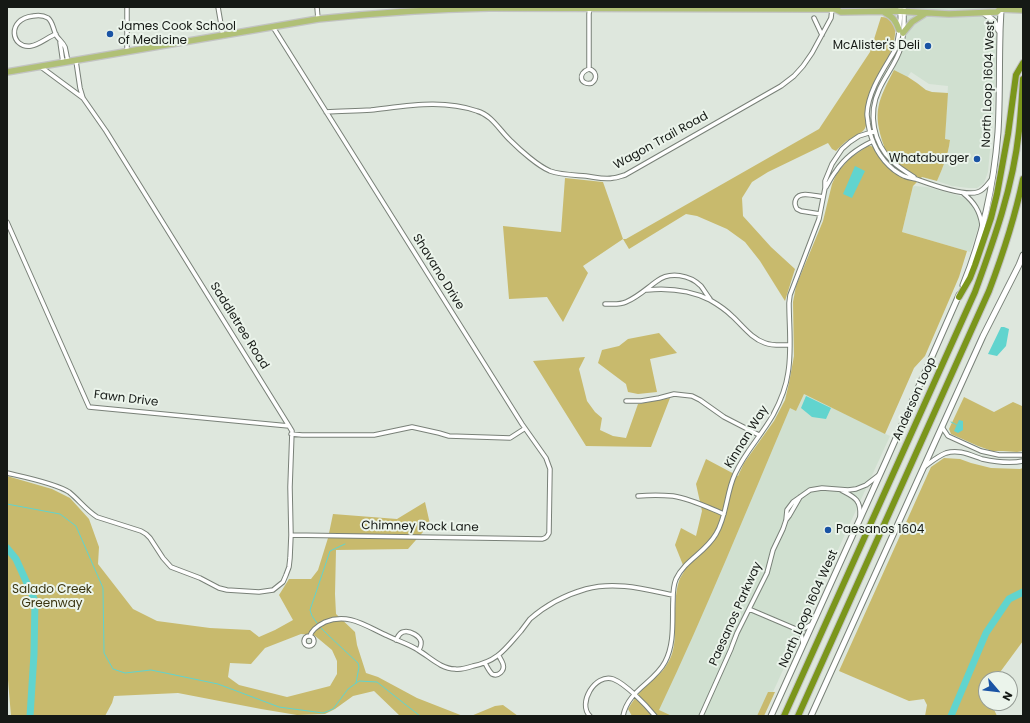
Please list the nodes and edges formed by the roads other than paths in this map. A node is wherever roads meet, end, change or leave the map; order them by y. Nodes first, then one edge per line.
1 (127, 7) edge
2 (218, 7) edge
3 (316, 7) edge
4 (590, 8) edge
5 (835, 8) edge
6 (1000, 8) edge
7 (902, 9) edge
8 (1023, 10) edge
9 (882, 11) junction
10 (926, 13) junction
11 (984, 13) junction
12 (814, 18) dead end
13 (318, 19) junction
14 (273, 27) junction
15 (901, 32) junction
16 (1000, 33) junction
17 (56, 34) junction
18 (822, 35) junction
19 (223, 36) junction
20 (127, 51) junction
21 (76, 60) junction
22 (65, 62) junction
23 (1023, 62) edge
24 (888, 64) junction
25 (40, 66) junction
26 (892, 66) junction
27 (589, 69) junction
28 (7, 72) edge
29 (1023, 79) edge
30 (84, 98) junction
31 (326, 112) junction
32 (875, 131) junction
33 (870, 132) junction
34 (877, 140) junction
35 (872, 142) junction
36 (842, 149) junction
37 (849, 156) junction
38 (915, 178) junction
39 (993, 178) junction
40 (1023, 179) edge
41 (825, 188) junction
42 (963, 193) junction
43 (823, 197) junction
44 (820, 214) junction
45 (7, 222) edge
46 (982, 228) junction
47 (1023, 255) edge
48 (647, 290) junction
49 (959, 297) junction
50 (710, 300) junction
51 (605, 304) dead end
52 (789, 345) junction
53 (626, 401) dead end
54 (289, 426) junction
55 (942, 427) junction
56 (524, 428) junction
57 (291, 434) junction
58 (759, 435) junction
59 (1023, 455) edge
60 (1023, 461) edge
61 (923, 467) junction
62 (7, 473) edge
63 (881, 473) junction
64 (840, 490) junction
65 (638, 496) dead end
66 (724, 514) junction
67 (859, 519) junction
68 (291, 535) junction
69 (548, 536) joint
70 (673, 595) junction
71 (749, 609) junction
72 (813, 624) junction
73 (796, 629) junction
74 (310, 636) dead end
75 (396, 640) junction
76 (804, 644) junction
77 (419, 650) junction
78 (499, 656) junction
79 (484, 663) junction
80 (634, 694) junction
81 (590, 716) edge
82 (623, 716) edge
83 (654, 716) edge
84 (702, 716) edge
85 (771, 716) edge
86 (784, 716) edge
87 (798, 716) edge
88 (811, 716) edge

1 - 20 street
2 - 19 street
3 - 13 street
4 - 5 main road
4 - 13 main road
4 - 27 street
5 - 9 main road
5 - 18 street, Wagon Trail Road
6 - 8 main road
6 - 11 main road
6 - 16 main road, North Loop 1604 West
7 - 9 main road
7 - 10 main road
7 - 15 street
9 - 15 main road
10 - 11 main road
10 - 15 main road
11 - 16 main road
12 - 18 street
13 - 14 main road
14 - 19 main road
14 - 31 street, Shavano Drive
15 - 24 street
15 - 26 street
16 - 39 main road, North Loop 1604 West
17 - 17 street
17 - 22 street
18 - 31 street, Wagon Trail Road
19 - 20 main road
20 - 21 main road
21 - 22 main road
21 - 30 street, Saddletree Road
22 - 25 main road
23 - 49 highway
24 - 26 street
24 - 33 street
25 - 28 main road
25 - 30 street, Saddletree Road
26 - 32 street
27 - 27 street
29 - 86 highway, Anderson Loop
30 - 54 street, Saddletree Road
31 - 56 street, Shavano Drive
32 - 33 street, Kinnan Way
32 - 34 street
33 - 35 street
33 - 36 street, Kinnan Way
34 - 35 street, Kinnan Way
34 - 38 street
35 - 37 street, Kinnan Way
35 - 38 street
36 - 37 street
36 - 41 street, Kinnan Way
37 - 41 street, Kinnan Way
38 - 42 street
39 - 42 street
39 - 46 main road, North Loop 1604 West
40 - 87 highway, Anderson Loop
41 - 43 street, Kinnan Way
42 - 46 street
43 - 44 street, Kinnan Way
43 - 44 street
44 - 52 street, Kinnan Way
45 - 54 street, Fawn Drive
46 - 49 main road, North Loop 1604 West
47 - 55 main road
48 - 50 street
48 - 50 street
48 - 51 street
49 - 63 main road, North Loop 1604 West
50 - 52 street
52 - 58 street, Kinnan Way
53 - 58 street
54 - 57 street, Saddletree Road
55 - 59 street
55 - 61 main road
56 - 57 street
56 - 69 street, Shavano Drive
57 - 68 street, Saddletree Road
58 - 66 street, Kinnan Way
60 - 61 street
61 - 88 main road
62 - 68 street, Saddletree Road
63 - 64 street, Paesanos Parkway
63 - 67 main road, North Loop 1604 West
64 - 67 street, Paesanos Parkway
64 - 71 street, Paesanos Parkway
65 - 66 street
66 - 70 street, Kinnan Way
67 - 72 main road, North Loop 1604 West
68 - 69 street, Chimney Rock Lane
70 - 78 street
70 - 80 street, Kinnan Way
71 - 73 street
71 - 84 street, Paesanos Parkway
72 - 73 street
72 - 76 main road, North Loop 1604 West
73 - 76 street
74 - 75 street
75 - 77 street
75 - 77 street
76 - 85 main road, North Loop 1604 West
77 - 79 street
78 - 79 street
78 - 79 street
80 - 81 street
80 - 82 street, Kinnan Way
80 - 83 street

